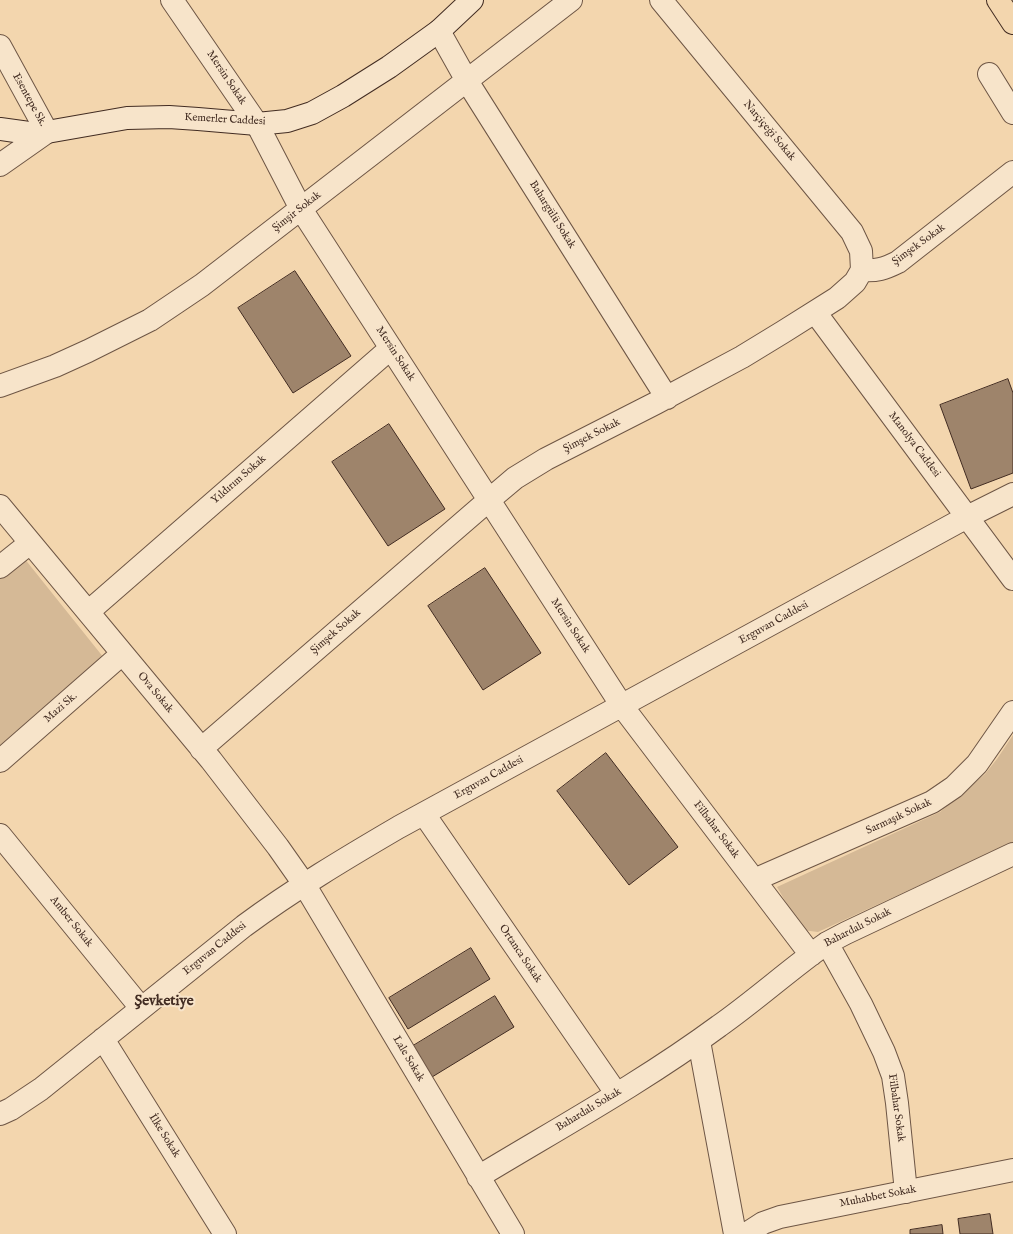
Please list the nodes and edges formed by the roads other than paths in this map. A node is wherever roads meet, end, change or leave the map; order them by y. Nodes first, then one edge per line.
1 (172, 0) edge
2 (472, 0) edge
3 (572, 0) edge
4 (661, 0) edge
5 (998, 0) edge
6 (1013, 23) edge
7 (439, 31) junction
8 (0, 46) edge
9 (989, 74) dead end
10 (467, 81) junction
11 (1013, 113) edge
12 (257, 124) junction
13 (0, 129) edge
14 (47, 132) junction
15 (0, 165) edge
16 (1013, 172) edge
17 (301, 209) junction
18 (862, 270) junction
19 (815, 312) junction
20 (390, 348) junction
21 (0, 386) edge
22 (667, 398) junction
23 (1013, 494) edge
24 (489, 500) junction
25 (0, 506) edge
26 (967, 517) junction
27 (30, 543) junction
28 (0, 566) edge
29 (1013, 579) edge
30 (88, 612) junction
31 (122, 654) junction
32 (622, 706) junction
33 (1013, 712) edge
34 (201, 749) junction
35 (0, 761) edge
36 (424, 814) junction
37 (0, 835) edge
38 (1013, 854) edge
39 (754, 880) junction
40 (304, 884) junction
41 (819, 949) junction
42 (141, 1008) junction
43 (103, 1039) junction
44 (699, 1041) junction
45 (616, 1093) junction
46 (0, 1114) edge
47 (1013, 1170) edge
48 (478, 1176) junction
49 (906, 1192) junction
50 (225, 1234) edge
51 (513, 1234) edge
52 (736, 1234) edge
53 (746, 1234) edge

1 - 12 street, Mersin Sokak
2 - 7 street, Kemerler Caddesi
3 - 10 street, Şimşir Sokak
4 - 18 street, Narçiçeği Sokak
5 - 6 highway
7 - 10 street, Bahargülü Sokak
7 - 12 street, Kemerler Caddesi
8 - 14 street, Esentepe Sk.
9 - 11 street
10 - 17 street, Şimşir Sokak
10 - 22 street, Bahargülü Sokak
12 - 14 street, Kemerler Caddesi
12 - 17 street, Mersin Sokak
13 - 14 street
14 - 15 street, Kemerler Caddesi
16 - 18 street, Şimşek Sokak
17 - 20 street, Mersin Sokak
17 - 21 street, Şimşir Sokak
18 - 19 street, Şimşek Sokak
19 - 22 street, Şimşek Sokak
19 - 26 street, Manolya Caddesi
20 - 24 street, Mersin Sokak
20 - 30 street, Yıldırım Sokak
22 - 24 street, Şimşek Sokak
23 - 26 street, Erguvan Caddesi
24 - 32 street, Mersin Sokak
24 - 34 street, Şimşek Sokak
25 - 27 street, Ova Sokak
26 - 29 street, Manolya Caddesi
26 - 32 street, Erguvan Caddesi
27 - 28 street
27 - 30 street, Ova Sokak
30 - 31 street, Ova Sokak
31 - 34 street, Ova Sokak
31 - 35 street, Mazi Sk.
32 - 36 street, Erguvan Caddesi
32 - 39 street, Filbahar Sokak
33 - 39 street, Sarmaşık Sokak
34 - 40 street, Ova Sokak
36 - 40 street, Erguvan Caddesi
36 - 45 street, Ortanca Sokak
37 - 42 street, Amber Sokak
38 - 41 street, Bahardalı Sokak
39 - 41 street, Filbahar Sokak
40 - 42 street, Erguvan Caddesi
40 - 48 street, Lale Sokak
41 - 44 street, Bahardalı Sokak
41 - 49 street, Filbahar Sokak
42 - 43 street, Erguvan Caddesi
43 - 46 street, Erguvan Caddesi
43 - 50 street, İlke Sokak
44 - 45 street, Bahardalı Sokak
44 - 52 street
45 - 48 street, Bahardalı Sokak
47 - 49 street, Muhabbet Sokak
48 - 51 street, Lale Sokak
49 - 53 street, Muhabbet Sokak

